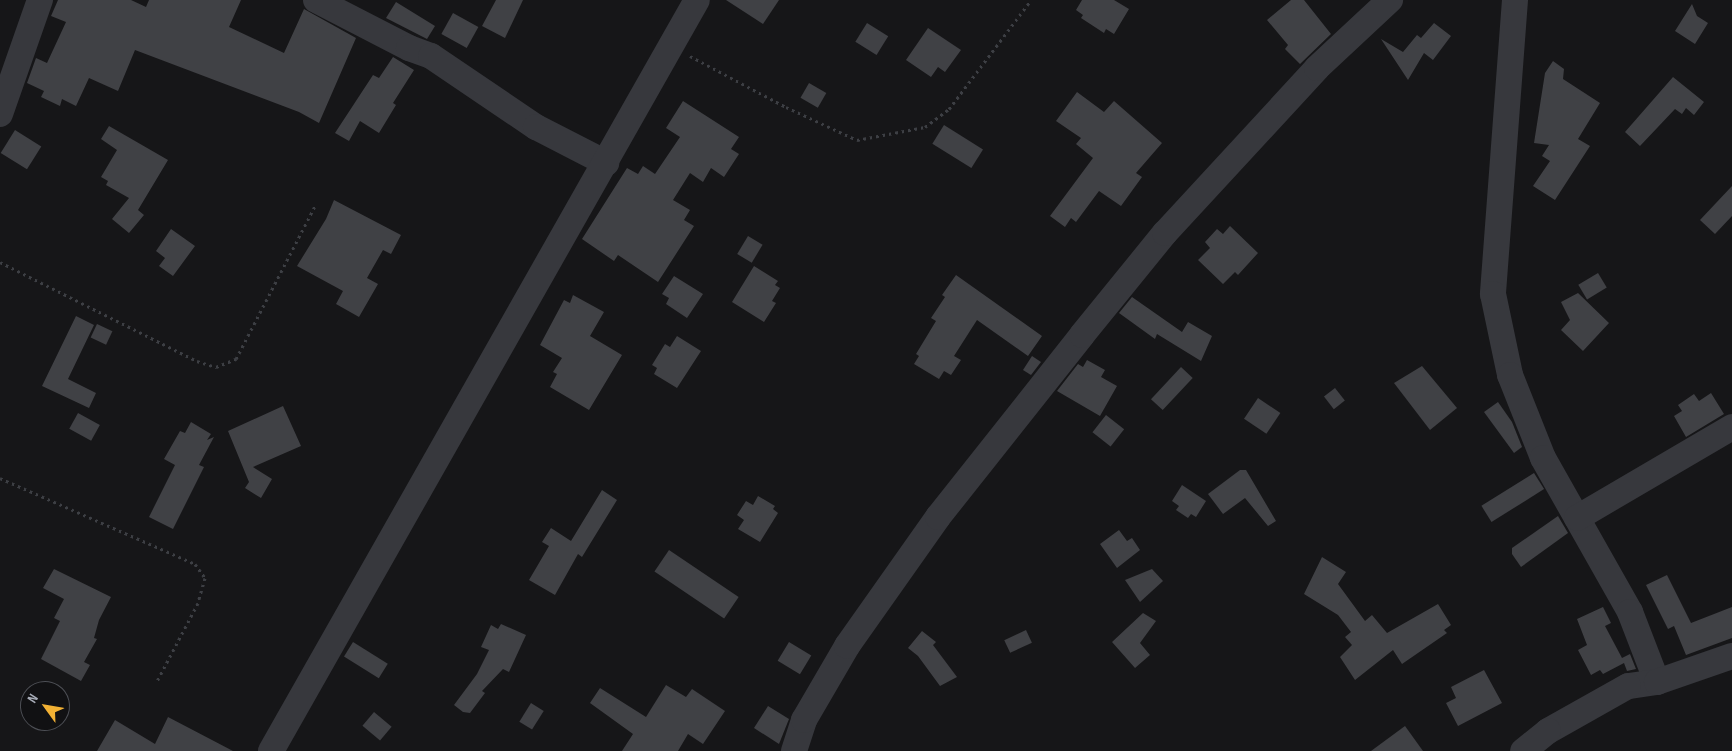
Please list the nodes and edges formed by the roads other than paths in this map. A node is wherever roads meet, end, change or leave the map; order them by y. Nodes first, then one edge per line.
1 (40, 0) edge
2 (316, 0) edge
3 (697, 0) edge
4 (1390, 0) edge
5 (1514, 0) edge
6 (0, 114) edge
7 (606, 163) junction
8 (1732, 427) edge
9 (1577, 518) junction
10 (1732, 656) edge
11 (1657, 682) junction
12 (271, 751) edge
13 (794, 751) edge
14 (1522, 751) edge

1 - 6 street
2 - 7 street
3 - 7 street
4 - 13 street
5 - 9 street
7 - 12 street
8 - 9 street
9 - 11 street
10 - 11 street
11 - 14 street

